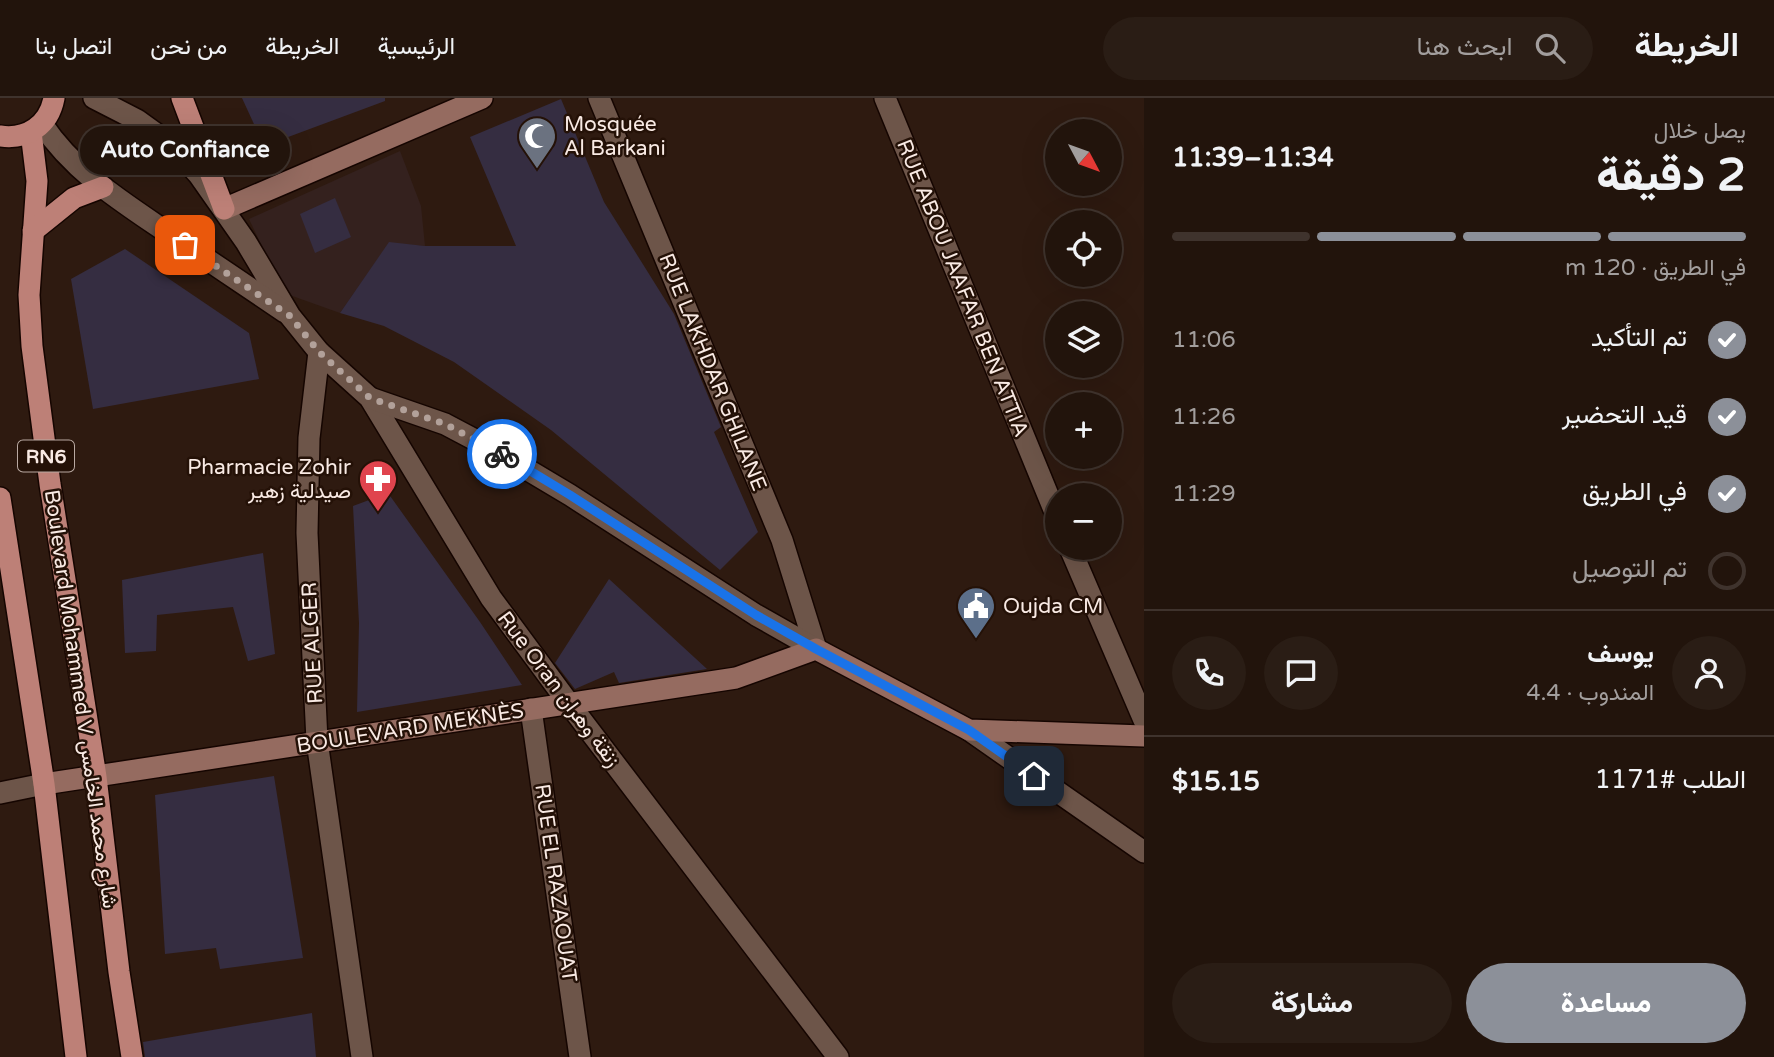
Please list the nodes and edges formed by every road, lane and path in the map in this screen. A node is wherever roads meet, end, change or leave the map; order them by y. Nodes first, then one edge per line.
1 (54, 98) edge
2 (94, 98) edge
3 (182, 98) edge
4 (482, 98) edge
5 (599, 98) edge
6 (885, 98) edge
7 (36, 128) junction
8 (0, 136) edge
9 (103, 187) junction
10 (224, 209) junction
11 (33, 231) junction
12 (290, 316) junction
13 (319, 352) junction
14 (370, 398) junction
15 (1045, 488) edge
16 (0, 498) edge
17 (1075, 560) edge
18 (816, 649) junction
19 (570, 705) junction
20 (531, 709) junction
21 (1144, 720) edge
22 (969, 730) junction
23 (1144, 736) edge
24 (317, 741) junction
25 (96, 777) junction
26 (44, 784) junction
27 (0, 793) edge
28 (1144, 852) edge
29 (76, 1057) edge
30 (132, 1057) edge
31 (362, 1057) edge
32 (580, 1057) edge
33 (838, 1057) edge

1 - 7 main road
2 - 10 street
3 - 10 main road
4 - 10 street
5 - 18 street, RUE LAKHDAR GHILANE
6 - 15 street, RUE ABOU JAAFAR BEN ATTIA
7 - 8 main road
7 - 9 street
7 - 11 main road, Boulevard Mohammed V شارع محمد الخامس / RN6
9 - 11 main road
9 - 12 street
10 - 12 street
11 - 25 main road, Boulevard Mohammed V شارع محمد الخامس / RN6
12 - 13 street, Rue Oran زنقة وهران
13 - 14 street, Rue Oran زنقة وهران
13 - 24 street, RUE ALGER
14 - 18 street
14 - 19 street, Rue Oran زنقة وهران
16 - 26 main road
17 - 21 street
18 - 19 street, BOULEVARD MEKNÈS
18 - 22 street
19 - 20 street, BOULEVARD MEKNÈS
19 - 33 street, Rue Oran زنقة وهران
20 - 24 street, BOULEVARD MEKNÈS
20 - 32 street, RUE EL RAZAOUAT
22 - 23 street
22 - 28 street
24 - 25 street, BOULEVARD MEKNÈS
24 - 31 street, RUE ALGER
25 - 26 street, BOULEVARD MEKNÈS
25 - 30 main road, Boulevard Mohammed V شارع محمد الخامس / RN6
26 - 27 street, BOULEVARD MEKNÈS
26 - 29 main road

